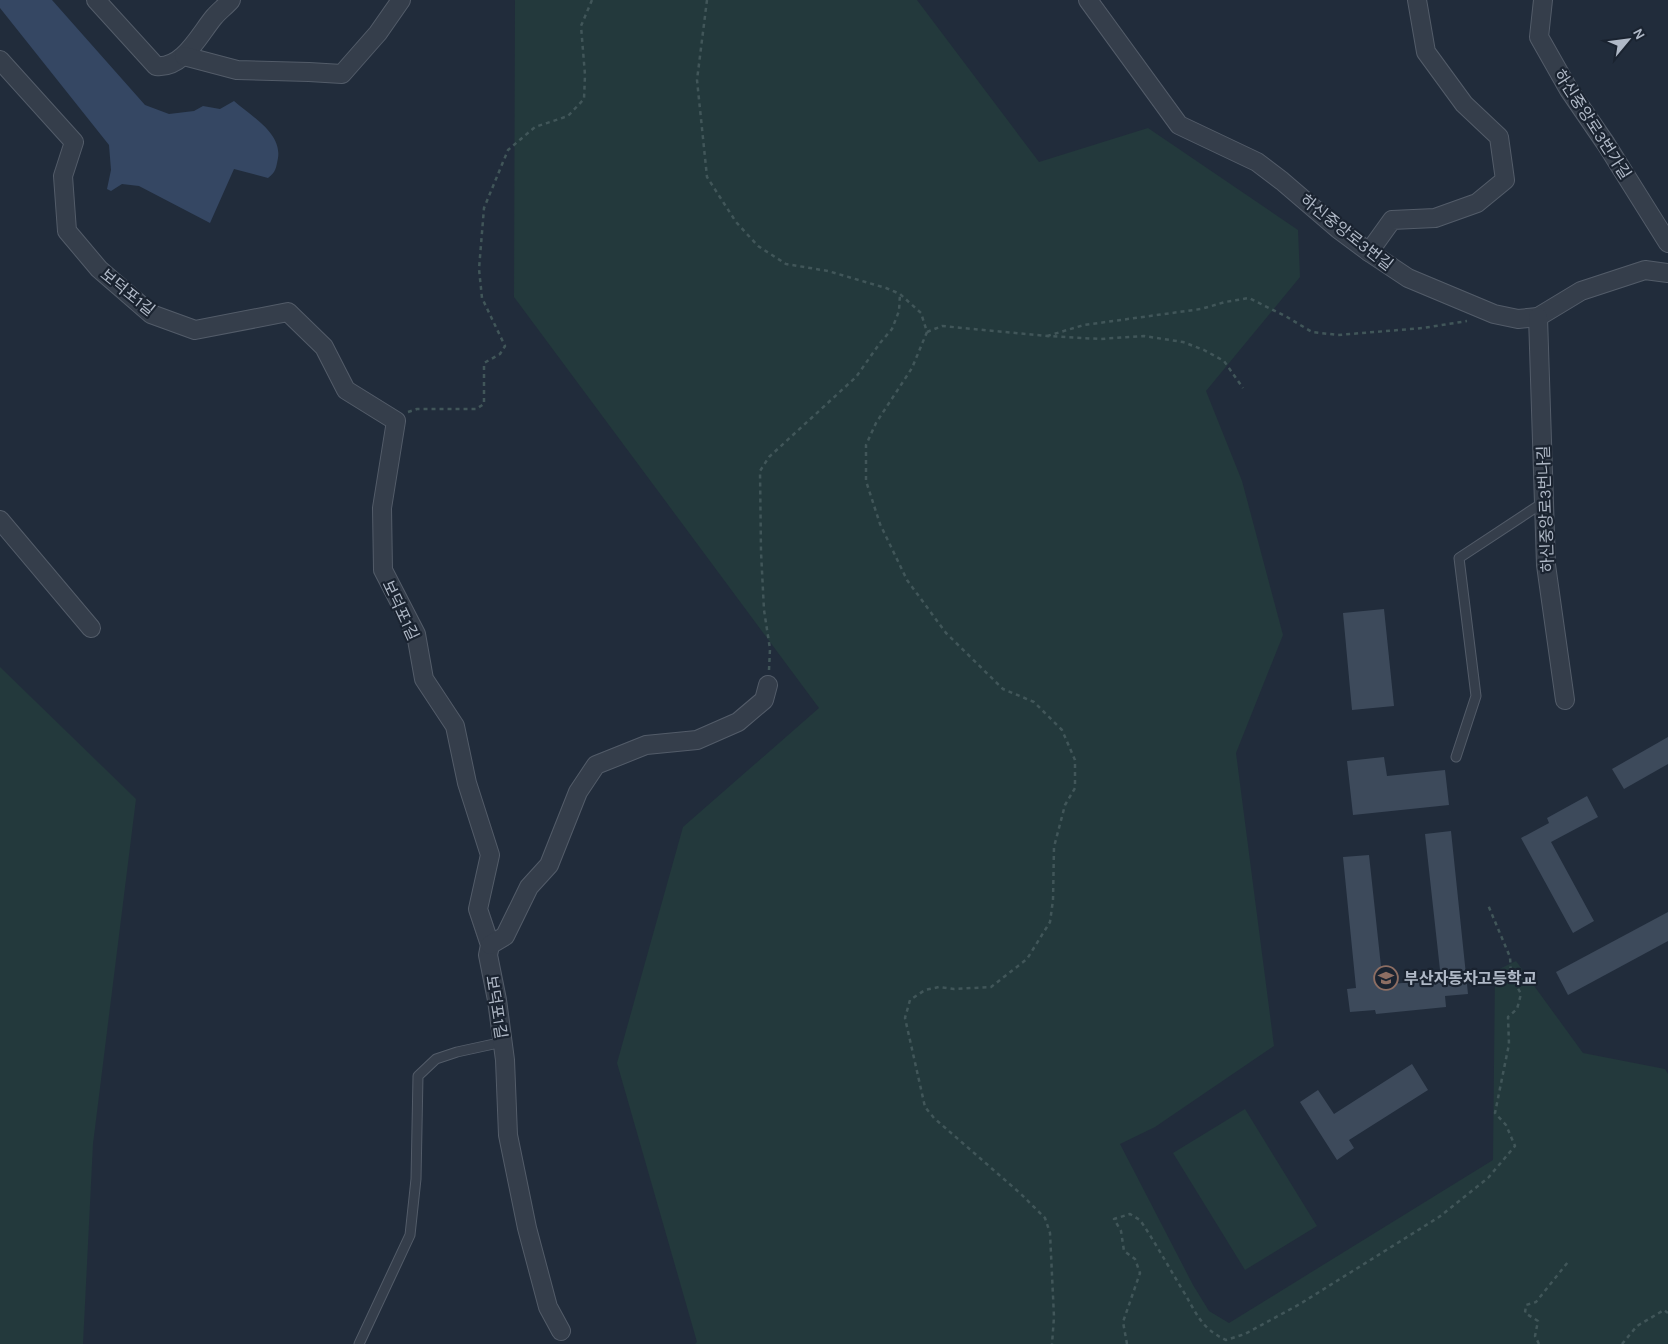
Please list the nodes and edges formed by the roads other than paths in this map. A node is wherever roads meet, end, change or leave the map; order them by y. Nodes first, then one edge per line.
1 (96, 0) edge
2 (231, 0) edge
3 (401, 0) edge
4 (1088, 0) edge
5 (1416, 0) edge
6 (1544, 0) edge
7 (184, 56) junction
8 (0, 60) edge
9 (1668, 243) edge
10 (1368, 252) junction
11 (1668, 273) edge
12 (1538, 317) junction
13 (1544, 501) junction
14 (0, 520) edge
15 (91, 628) dead end
16 (768, 685) road end
17 (1566, 700) dead end
18 (1456, 757) dead end
19 (490, 945) junction
20 (503, 1042) junction
21 (561, 1330) dead end
22 (359, 1344) edge

1 - 7 street
2 - 7 street
3 - 7 street
4 - 10 street, 하신중앙로3번길
5 - 10 street
6 - 9 street, 하신중앙로3번가길
8 - 19 street, 보덕포1길
10 - 12 street, 하신중앙로3번길
11 - 12 street, 하신중앙로3번길
12 - 13 street, 하신중앙로3번나길
13 - 17 street, 하신중앙로3번나길
13 - 18 lane
14 - 15 street
16 - 19 street
19 - 20 street, 보덕포1길
20 - 21 street, 보덕포1길
20 - 22 lane

